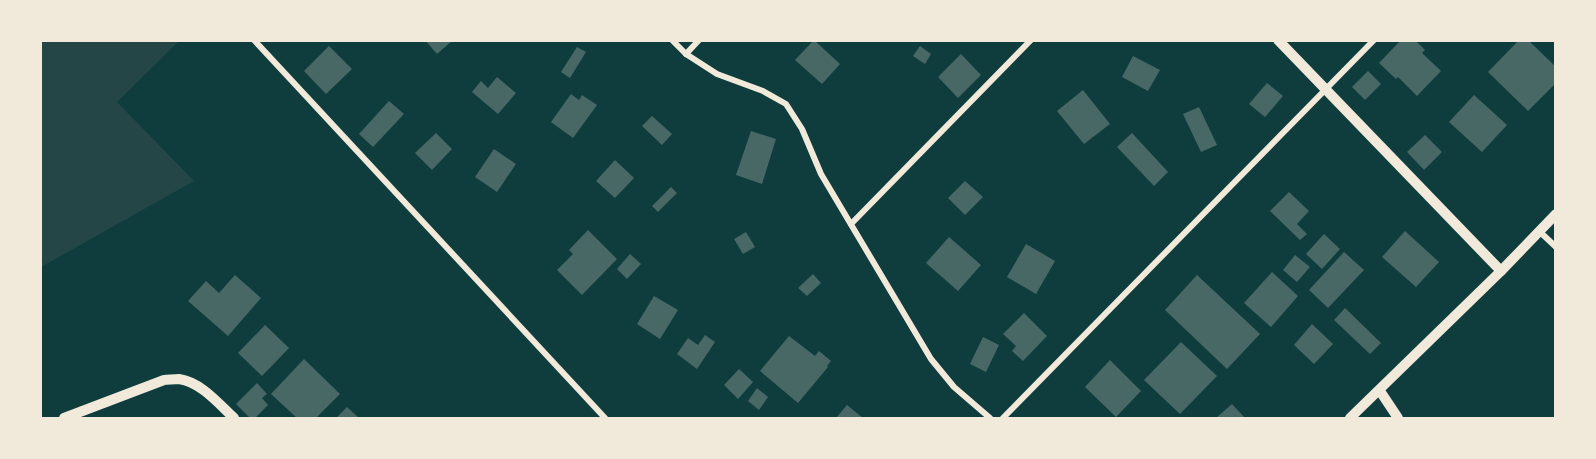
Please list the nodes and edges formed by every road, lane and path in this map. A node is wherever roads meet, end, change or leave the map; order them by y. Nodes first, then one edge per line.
1 (254, 40) edge
2 (672, 40) edge
3 (699, 40) edge
4 (1031, 40) edge
5 (1278, 40) edge
6 (1374, 40) edge
7 (686, 54) junction
8 (1325, 91) junction
9 (1556, 214) edge
10 (851, 224) junction
11 (1539, 231) junction
12 (1556, 247) edge
13 (1501, 271) junction
14 (1380, 391) junction
15 (64, 418) edge
16 (234, 418) edge
17 (605, 418) edge
18 (990, 418) edge
19 (1003, 418) edge
20 (1350, 418) edge
21 (1398, 418) edge

1 - 17 street
2 - 7 street
3 - 7 street
4 - 10 street
5 - 8 street
6 - 8 street
7 - 10 street
8 - 13 street
8 - 19 street
9 - 11 street
10 - 18 street
11 - 12 street
11 - 13 street
13 - 14 street
14 - 20 street
14 - 21 street
15 - 16 street

